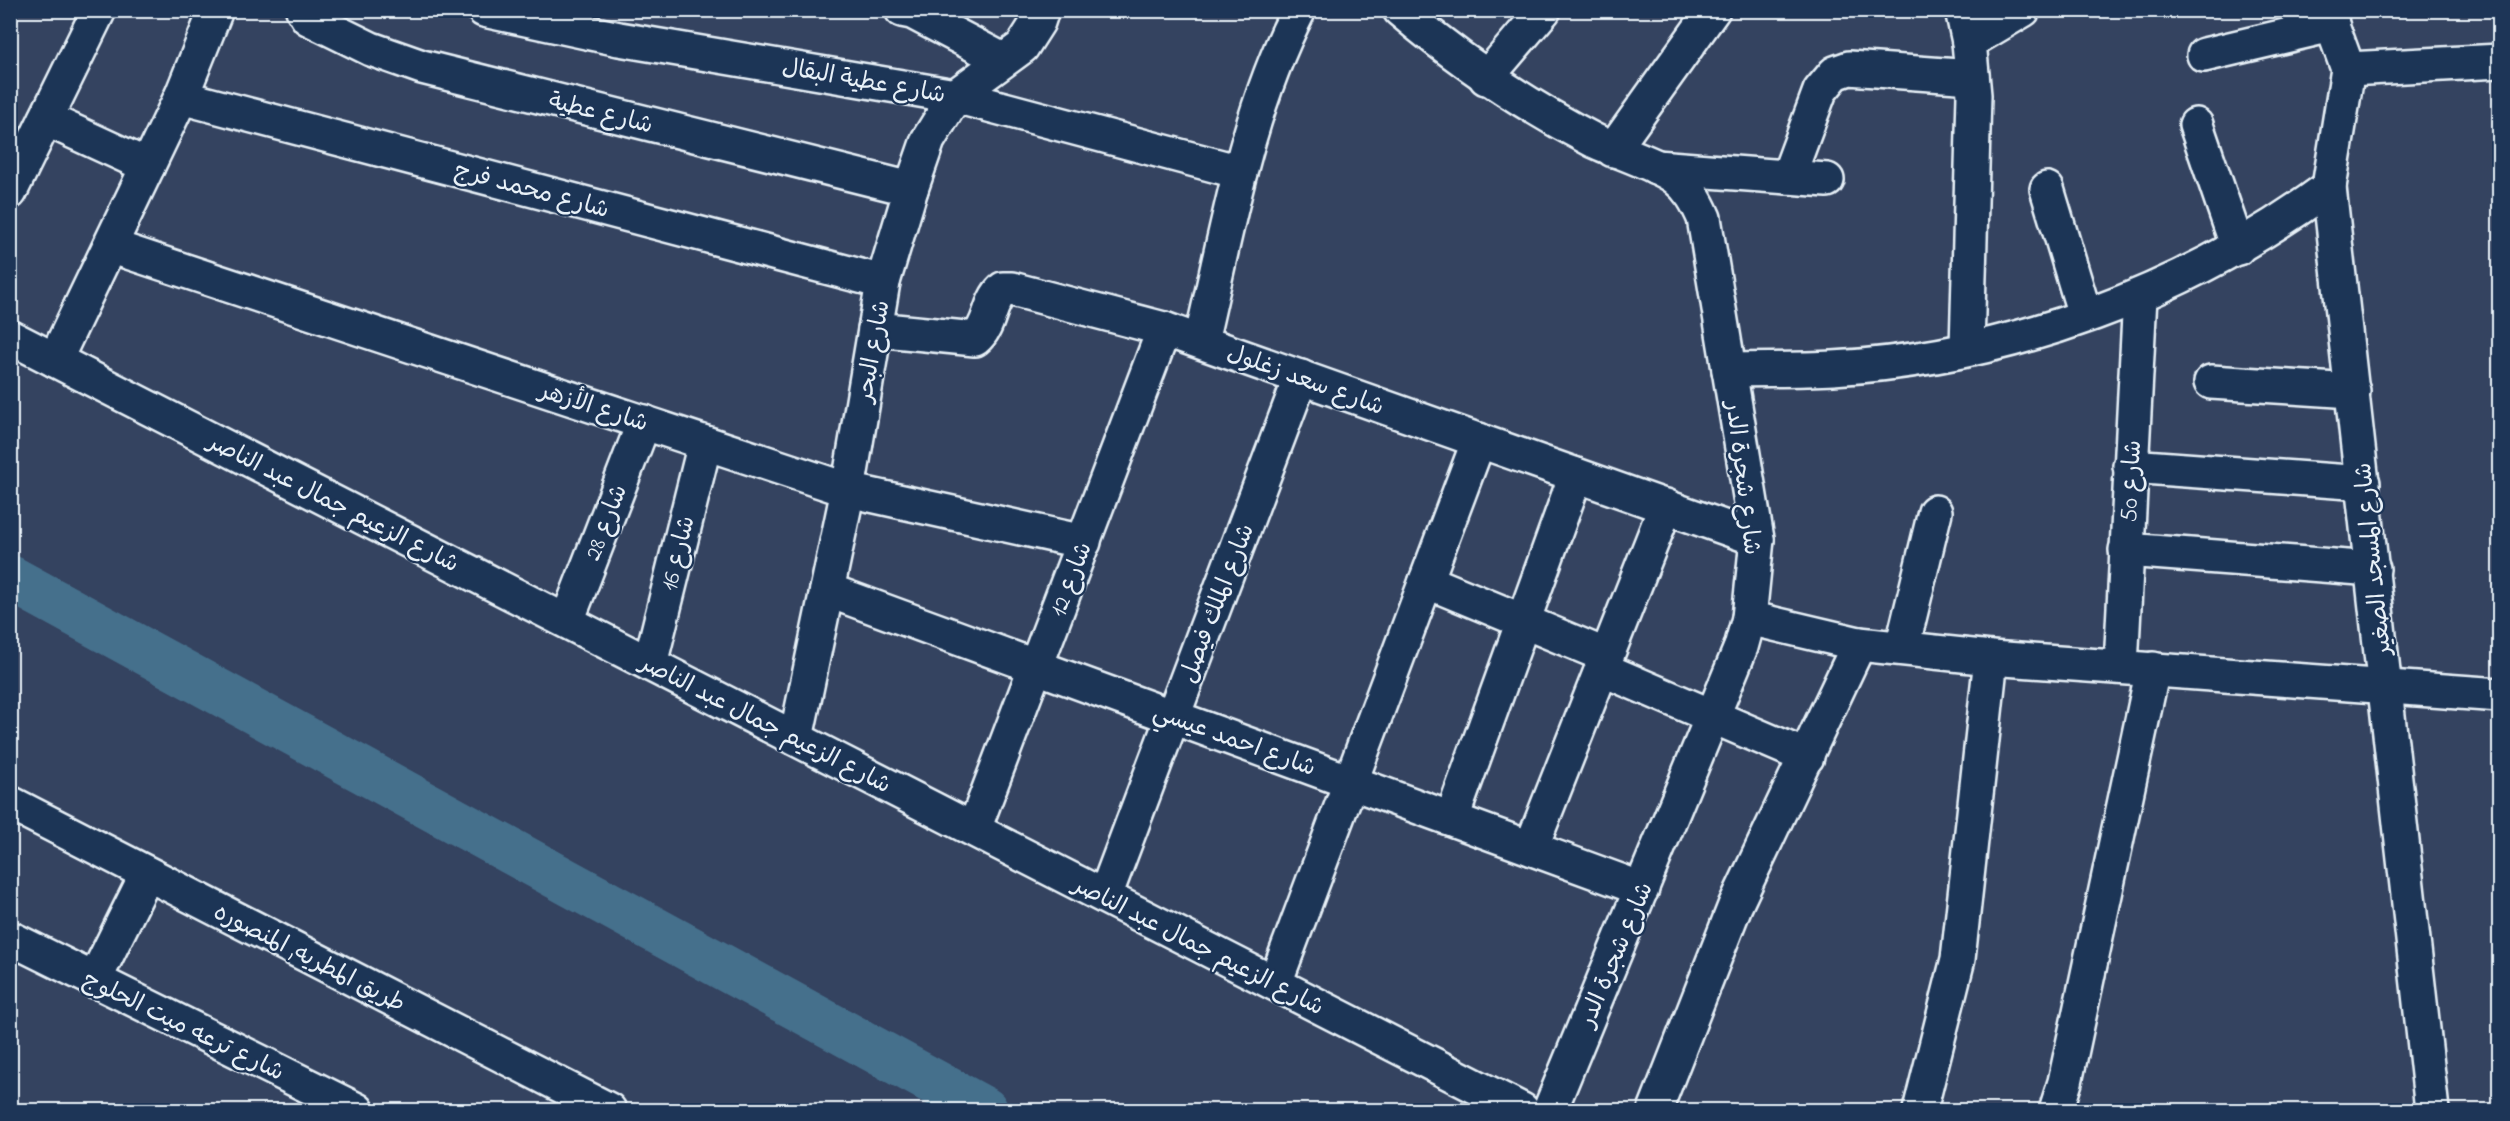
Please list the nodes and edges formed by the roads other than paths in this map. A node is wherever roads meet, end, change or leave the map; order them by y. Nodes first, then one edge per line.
1 (99, 10) edge
2 (216, 10) edge
3 (303, 10) edge
4 (484, 10) edge
5 (902, 10) edge
6 (1042, 10) edge
7 (1299, 10) edge
8 (1400, 10) edge
9 (1544, 10) edge
10 (1713, 10) edge
11 (1962, 10) edge
12 (2023, 10) edge
13 (2331, 18) edge
14 (1969, 42) junction
15 (2204, 55) dead end
16 (1003, 60) junction
17 (2499, 61) edge
18 (2348, 69) junction
19 (1972, 77) junction
20 (1486, 78) junction
21 (956, 96) junction
22 (181, 97) junction
23 (46, 119) junction
24 (2196, 125) dead end
25 (1613, 150) junction
26 (148, 166) junction
27 (1651, 166) junction
28 (1240, 171) junction
29 (1788, 177) junction
30 (1827, 180) dead end
31 (2329, 188) junction
32 (910, 189) junction
33 (2047, 189) dead end
34 (10, 192) edge
35 (110, 246) junction
36 (2238, 248) junction
37 (883, 282) junction
38 (2140, 296) junction
39 (2085, 315) junction
40 (875, 328) junction
41 (1164, 329) junction
42 (10, 337) edge
43 (1201, 341) junction
44 (1967, 348) junction
45 (55, 360) junction
46 (1729, 370) junction
47 (1301, 377) junction
48 (2211, 382) dead end
49 (2353, 391) junction
50 (644, 422) junction
51 (1479, 440) junction
52 (705, 443) junction
53 (2130, 466) junction
54 (1576, 475) junction
55 (2363, 483) junction
56 (849, 490) junction
57 (1666, 506) junction
58 (1935, 512) dead end
59 (1757, 538) junction
60 (1084, 542) junction
61 (2126, 550) junction
62 (2373, 569) junction
63 (1426, 581) junction
64 (827, 590) junction
65 (1749, 618) junction
66 (567, 621) junction
67 (1523, 621) junction
68 (1859, 644) junction
69 (1902, 648) junction
70 (1991, 658) junction
71 (1604, 663) junction
72 (650, 664) junction
73 (1036, 666) junction
74 (2121, 666) junction
75 (2153, 669) junction
76 (2386, 686) junction
77 (2499, 695) edge
78 (1173, 717) junction
79 (1713, 717) junction
80 (796, 738) junction
81 (1807, 758) junction
82 (1351, 782) junction
83 (10, 803) edge
84 (1452, 819) junction
85 (974, 830) junction
86 (1531, 848) junction
87 (147, 874) junction
88 (1642, 889) junction
89 (1105, 896) junction
90 (10, 938) edge
91 (94, 981) junction
92 (1275, 983) junction
93 (357, 1110) edge
94 (609, 1110) edge
95 (1522, 1110) edge
96 (1550, 1110) edge
97 (1655, 1110) edge
98 (1920, 1110) edge
99 (2056, 1110) edge
100 (2432, 1110) edge

1 - 23 street
2 - 22 street
3 - 32 street, شارع عطية
4 - 21 street, شارع عطية البقال
5 - 16 street
6 - 16 street, شارع البحر
7 - 28 street
8 - 20 street, شارع شجرة الدر
9 - 20 street
10 - 25 street
11 - 14 street
12 - 14 street
13 - 15 street
13 - 18 street, شارع المسجد الصغير
14 - 19 street
16 - 21 street, شارع البحر
17 - 18 street
18 - 31 street, شارع المسجد الصغير
19 - 29 street
19 - 44 street
20 - 25 street, شارع شجرة الدر
21 - 28 street, شارع عطية البقال
21 - 32 street, شارع البحر
22 - 26 street
22 - 37 street, شارع محمد فرج
23 - 26 street
23 - 34 street
24 - 36 street
25 - 27 street, شارع شجرة الدر
26 - 35 street
27 - 29 street
27 - 46 street, شارع شجرة الدر
28 - 43 street
29 - 30 street
31 - 36 street
31 - 49 street, شارع المسجد الصغير
32 - 37 street, شارع البحر
33 - 39 street
35 - 45 street
35 - 50 street, شارع الأزهر
36 - 38 street
37 - 40 street, شارع البحر
38 - 39 street
38 - 53 street, شارع 50
39 - 44 street
40 - 41 street, شارع سعد زغلول
40 - 56 street, شارع البحر
41 - 43 street, شارع سعد زغلول
41 - 60 street, شارع 12
42 - 45 street, شارع الزعيم جمال عبد الناصر
43 - 47 street, شارع سعد زغلول
44 - 46 street
45 - 66 street, شارع الزعيم جمال عبد الناصر
46 - 59 street, شارع شجرة الدر
47 - 51 street, شارع سعد زغلول
47 - 78 street, شارع الملك فيصل
48 - 49 street
49 - 55 street, شارع المسجد الصغير
50 - 52 street, شارع الأزهر
50 - 66 street, شارع 28
51 - 54 street, شارع سعد زغلول
51 - 63 street
52 - 56 street, شارع الأزهر
52 - 72 street, شارع 16
53 - 55 street
53 - 61 street, شارع 50
54 - 57 street, شارع سعد زغلول
54 - 67 street
55 - 62 street, شارع المسجد الصغير
56 - 60 street, شارع الأزهر
56 - 64 street, شارع البحر
57 - 59 street, شارع سعد زغلول
57 - 71 street
58 - 69 street
59 - 65 street, شارع شجرة الدر
60 - 73 street, شارع 12
61 - 62 street
61 - 74 street, شارع 50
62 - 76 street, شارع المسجد الصغير
63 - 67 street
63 - 82 street
64 - 73 street, شارع احمد عيسي
64 - 80 street, شارع البحر
65 - 68 street
65 - 79 street, شارع شجرة الدر
66 - 72 street, شارع الزعيم جمال عبد الناصر
67 - 71 street
67 - 84 street
68 - 69 street
68 - 81 street
69 - 70 street
70 - 74 street
70 - 98 street
71 - 79 street
71 - 86 street
72 - 80 street, شارع الزعيم جمال عبد الناصر
73 - 78 street, شارع احمد عيسي
73 - 85 street, شارع 12
74 - 75 street
75 - 76 street
75 - 99 street
76 - 77 street
76 - 100 street, شارع المسجد الصغير
78 - 82 street, شارع احمد عيسي
78 - 89 street, شارع الملك فيصل
79 - 81 street
79 - 88 street, شارع شجرة الدر
80 - 85 street, شارع الزعيم جمال عبد الناصر
81 - 97 street
82 - 84 street, شارع احمد عيسي
82 - 92 street
83 - 87 street, طريق المطريه, المنصوره
84 - 86 street, شارع احمد عيسي
85 - 89 street, شارع الزعيم جمال عبد الناصر
86 - 88 street, شارع احمد عيسي
87 - 91 street
87 - 94 street, طريق المطريه, المنصوره
88 - 96 street, شارع شجرة الدر
89 - 92 street, شارع الزعيم جمال عبد الناصر
90 - 91 street, شارع ترعه ميت الحلوج
91 - 93 street, شارع ترعه ميت الحلوج
92 - 95 street, شارع الزعيم جمال عبد الناصر

